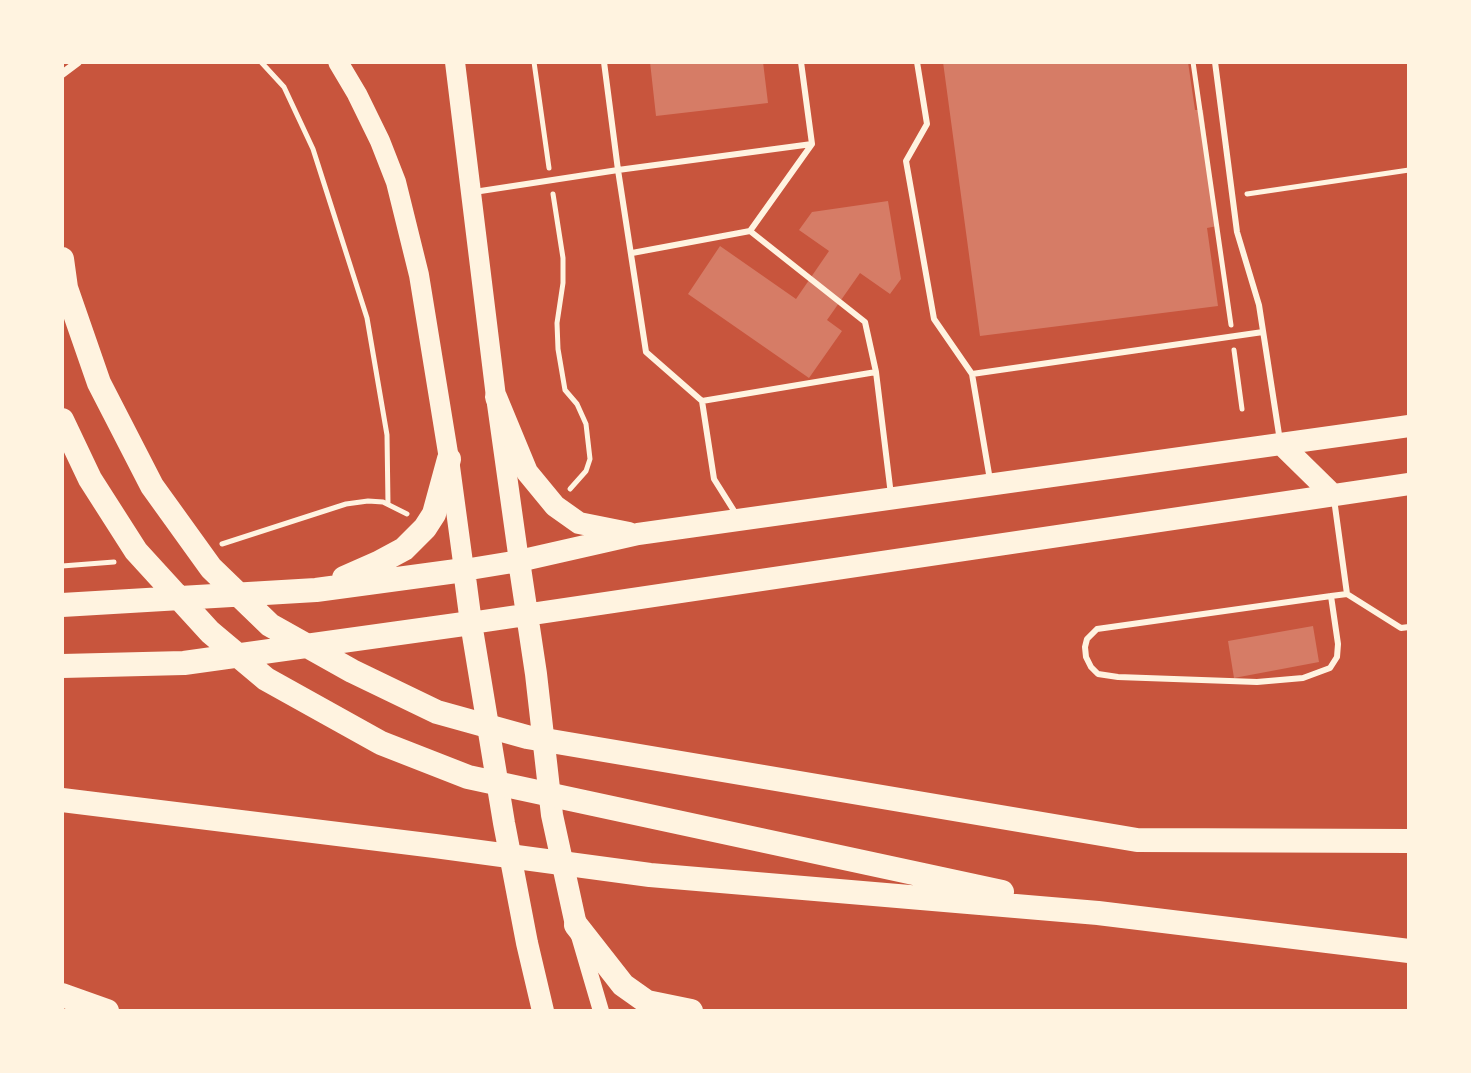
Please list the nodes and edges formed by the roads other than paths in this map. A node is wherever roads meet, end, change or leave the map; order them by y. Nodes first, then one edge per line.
1 (78, 62) edge
2 (338, 62) edge
3 (455, 62) edge
4 (604, 62) edge
5 (801, 62) edge
6 (917, 62) edge
7 (1215, 62) edge
8 (62, 74) edge
9 (812, 144) junction
10 (618, 170) junction
11 (471, 193) junction
12 (750, 231) junction
13 (632, 253) junction
14 (62, 259) edge
15 (1263, 332) junction
16 (876, 372) junction
17 (972, 374) junction
18 (496, 397) junction
19 (702, 401) junction
20 (62, 420) edge
21 (1409, 426) edge
22 (1281, 444) junction
23 (449, 459) junction
24 (1409, 484) edge
25 (991, 485) junction
26 (1333, 495) junction
27 (892, 499) junction
28 (739, 520) junction
29 (638, 534) junction
30 (519, 561) junction
31 (464, 570) junction
32 (316, 590) junction
33 (1347, 594) junction
34 (1331, 596) junction
35 (62, 605) edge
36 (527, 615) junction
37 (471, 623) junction
38 (1409, 627) edge
39 (62, 666) edge
40 (62, 800) edge
41 (1409, 841) edge
42 (1098, 913) junction
43 (576, 925) junction
44 (1409, 951) edge
45 (62, 995) edge
46 (107, 1011) edge
47 (543, 1011) edge
48 (601, 1011) edge
49 (691, 1011) edge

1 - 8 street
2 - 23 main road
3 - 11 main road
4 - 10 lane
5 - 9 lane
6 - 17 lane
7 - 15 lane
9 - 10 lane
9 - 12 lane
10 - 11 lane
10 - 13 lane
11 - 18 main road
12 - 13 lane
12 - 16 lane
13 - 19 lane
14 - 41 highway
15 - 17 lane
15 - 22 lane
16 - 19 lane
16 - 27 lane
17 - 25 lane
18 - 29 highway
18 - 30 main road
19 - 28 lane
20 - 42 highway
21 - 22 highway
22 - 25 highway
22 - 26 highway
23 - 31 main road
23 - 32 highway
24 - 26 highway
25 - 27 highway
26 - 33 lane
26 - 36 highway
27 - 28 highway
28 - 29 highway
29 - 30 highway
30 - 31 highway
30 - 36 highway
31 - 32 highway
31 - 37 highway
32 - 35 highway
33 - 34 lane
33 - 38 lane
34 - 34 lane
36 - 37 highway
36 - 43 highway
37 - 39 highway
37 - 47 highway
40 - 42 highway
42 - 44 highway
43 - 48 main road
43 - 49 highway
45 - 46 highway

